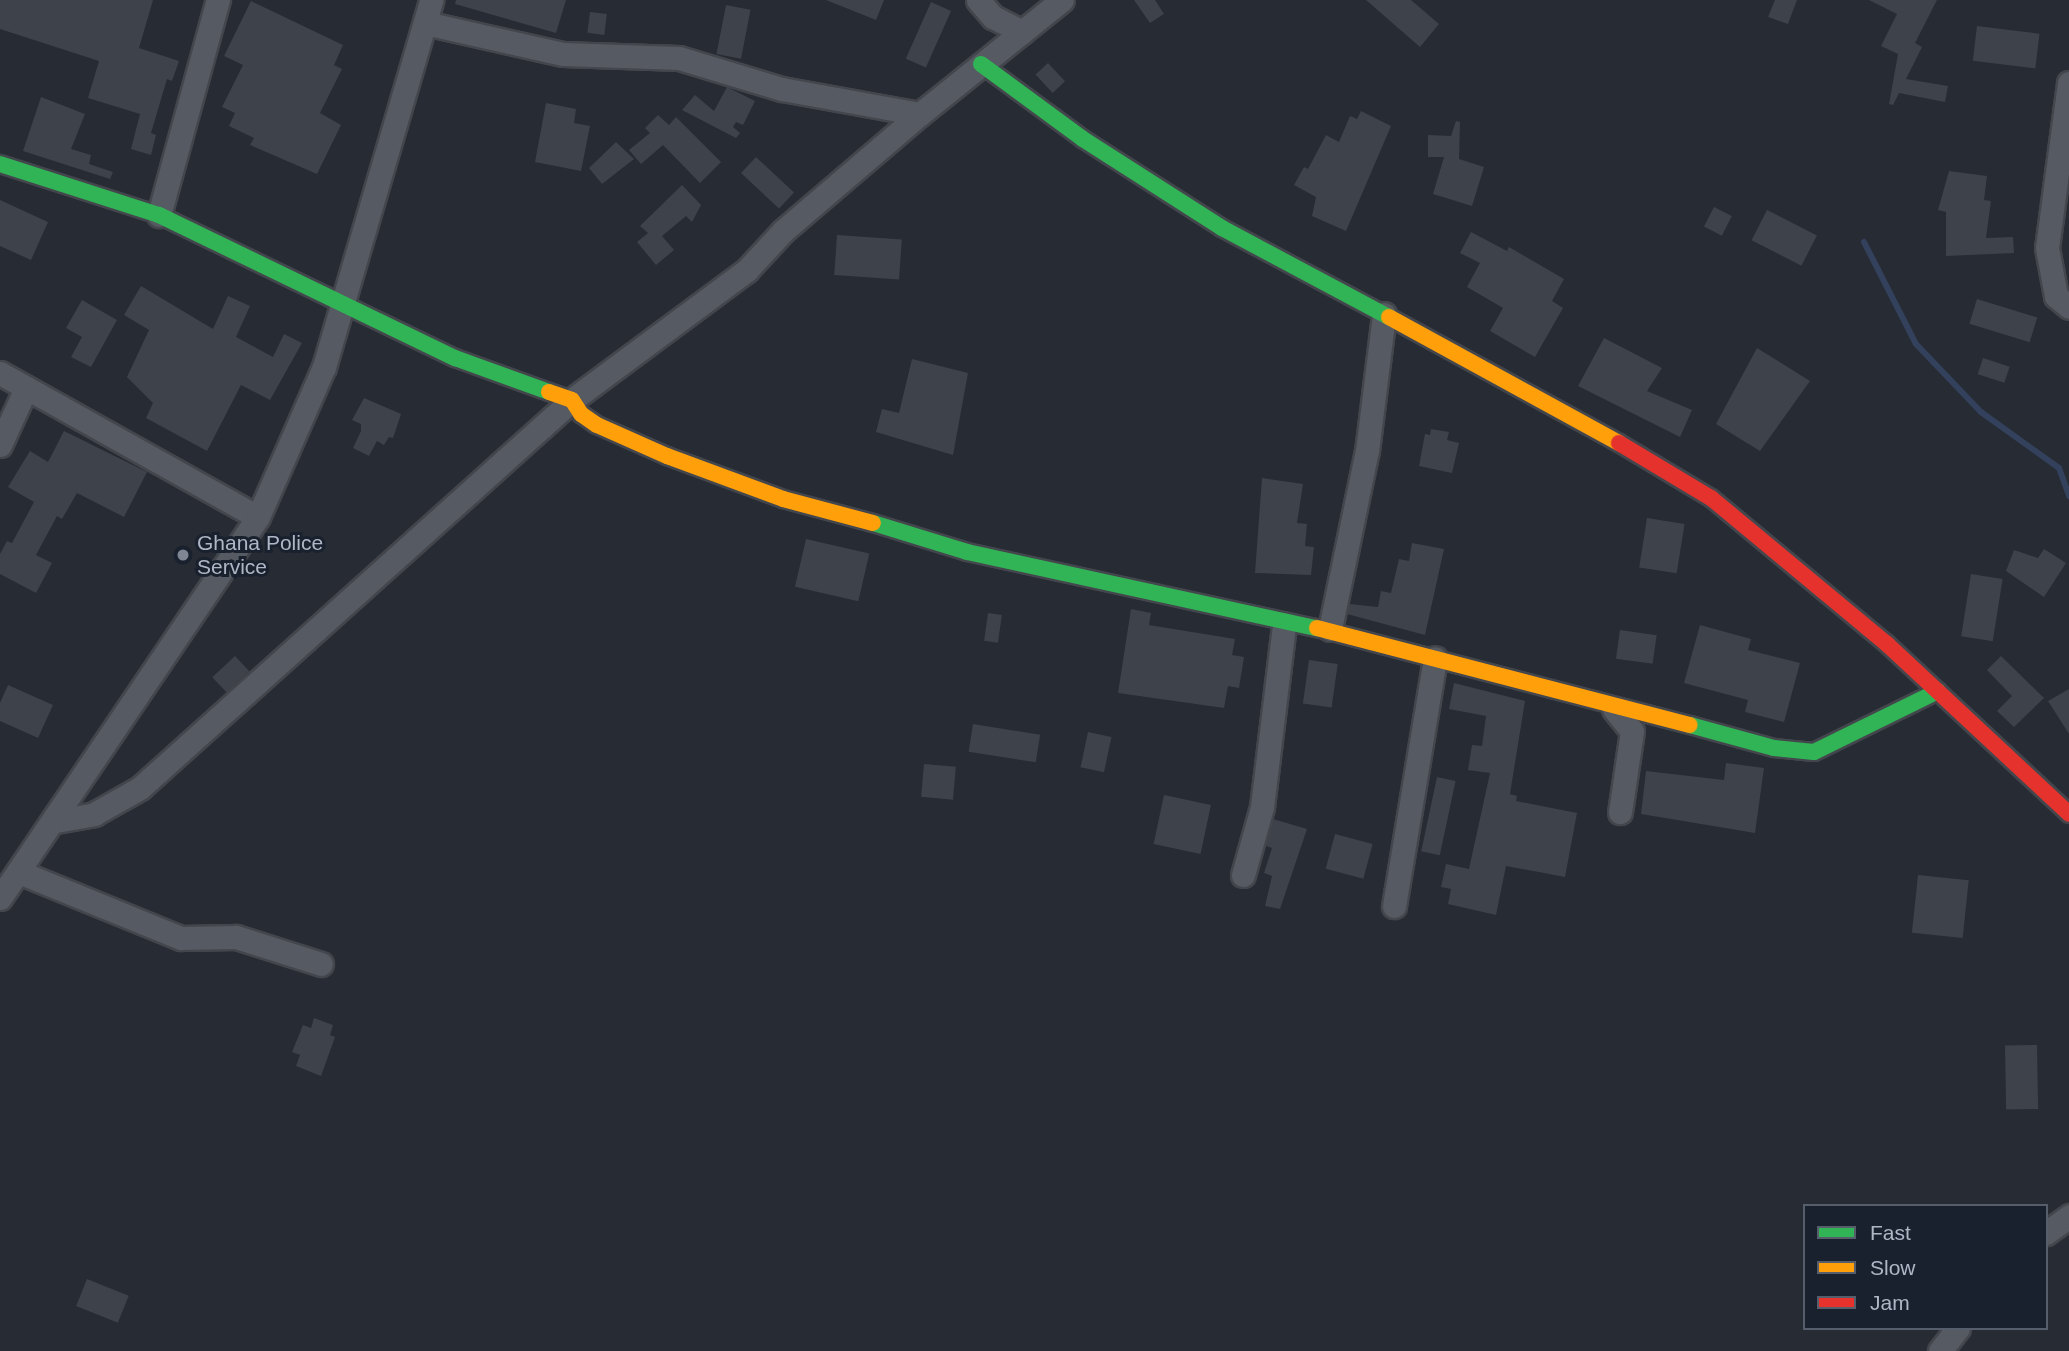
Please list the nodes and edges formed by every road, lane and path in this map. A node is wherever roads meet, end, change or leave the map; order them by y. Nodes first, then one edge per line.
1 (218, 0) edge
2 (431, 0) edge
3 (978, 0) edge
4 (1062, 0) edge
5 (425, 23) junction
6 (1022, 32) junction
7 (981, 64) junction
8 (2069, 83) edge
9 (919, 114) junction
10 (0, 164) edge
11 (159, 215) junction
12 (343, 307) junction
13 (2069, 307) edge
14 (1384, 314) junction
15 (0, 373) edge
16 (26, 388) junction
17 (572, 400) junction
18 (0, 445) edge
19 (258, 517) junction
20 (1284, 624) junction
21 (1330, 629) junction
22 (1435, 658) junction
23 (1938, 691) junction
24 (1614, 709) junction
25 (1620, 812) dead end
26 (2069, 814) edge
27 (56, 821) junction
28 (19, 872) junction
29 (1243, 875) dead end
30 (0, 897) edge
31 (1394, 906) dead end
32 (321, 964) dead end
33 (2068, 1218) edge
34 (2048, 1232) edge
35 (1956, 1330) edge
36 (1940, 1351) edge

1 - 11 street
2 - 5 street
3 - 6 street
4 - 6 street
5 - 9 street
5 - 12 street
6 - 7 street
7 - 9 street
7 - 14 street
8 - 13 street
9 - 17 street
10 - 11 street
11 - 12 street
12 - 17 street
12 - 19 street
14 - 21 street
14 - 23 street
15 - 16 street
16 - 18 street
16 - 19 street
17 - 20 street
17 - 27 street
19 - 27 street
20 - 21 street
20 - 29 street
21 - 22 street
22 - 24 street
22 - 31 street
23 - 24 street
23 - 26 street
24 - 25 street
27 - 28 street
28 - 30 street
28 - 32 street
33 - 34 street
35 - 36 street

